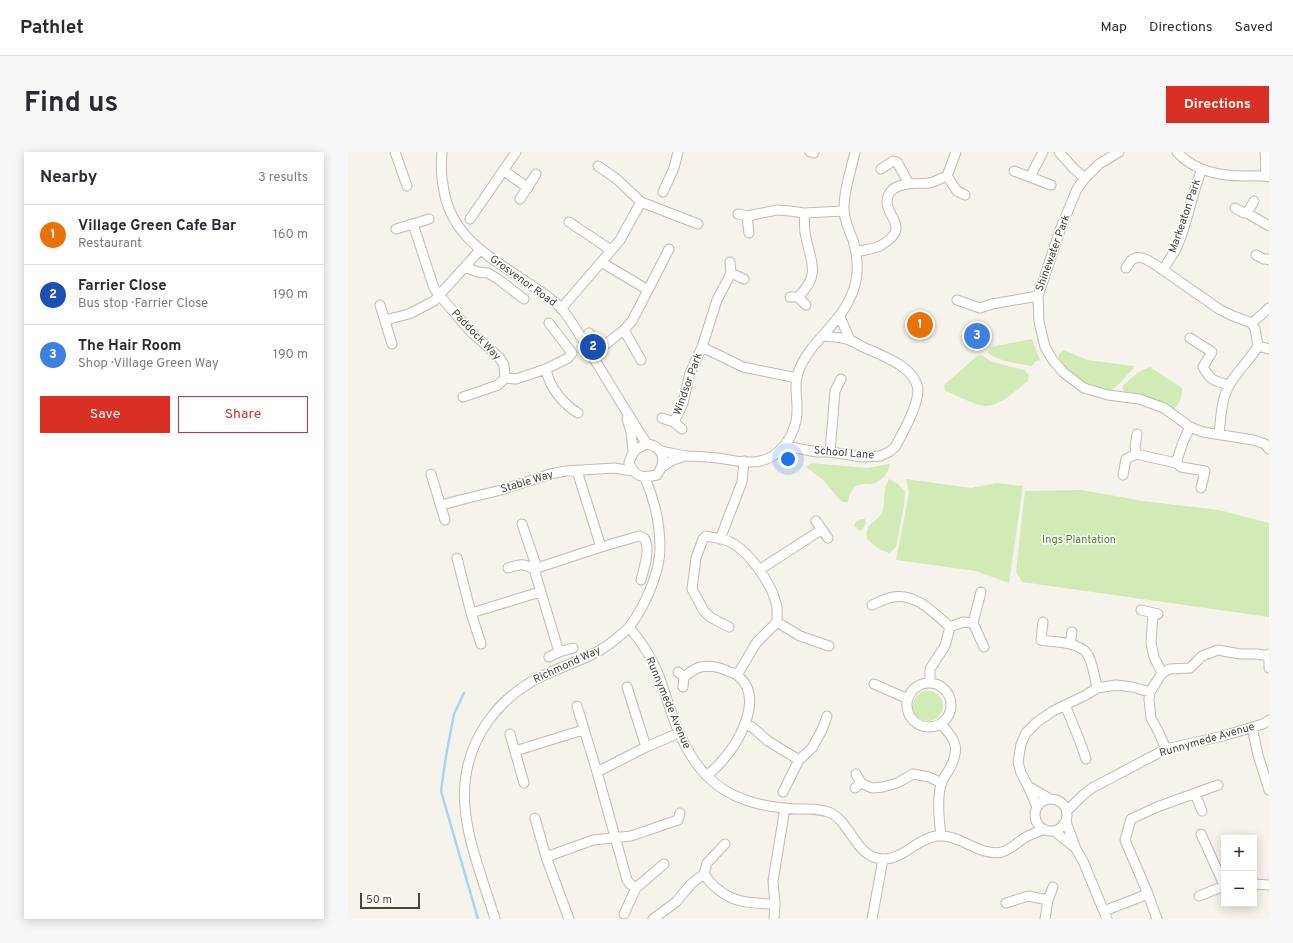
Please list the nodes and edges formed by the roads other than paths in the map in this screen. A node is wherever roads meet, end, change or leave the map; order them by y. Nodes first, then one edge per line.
1 (395, 152) edge
2 (442, 152) edge
3 (516, 152) edge
4 (678, 152) edge
5 (855, 152) edge
6 (956, 152) edge
7 (1043, 152) edge
8 (1059, 152) edge
9 (1119, 152) edge
10 (1177, 152) edge
11 (1265, 152) edge
12 (598, 166) dead end
13 (881, 168) dead end
14 (1202, 169) junction
15 (503, 170) junction
16 (1014, 171) dead end
17 (536, 174) dead end
18 (946, 176) junction
19 (1030, 176) junction
20 (1267, 176) edge
21 (1085, 178) junction
22 (909, 184) junction
23 (1051, 185) dead end
24 (407, 186) dead end
25 (528, 188) junction
26 (663, 192) dead end
27 (965, 195) dead end
28 (520, 199) dead end
29 (1254, 201) dead end
30 (641, 202) junction
31 (1234, 208) dead end
32 (844, 211) junction
33 (804, 213) junction
34 (1247, 213) junction
35 (429, 219) dead end
36 (470, 219) dead end
37 (569, 222) dead end
38 (413, 224) junction
39 (698, 224) dead end
40 (1269, 226) edge
41 (396, 229) dead end
42 (749, 233) dead end
43 (669, 248) dead end
44 (480, 250) junction
45 (611, 250) junction
46 (856, 252) junction
47 (1256, 255) dead end
48 (1269, 257) edge
49 (601, 262) junction
50 (730, 262) dead end
51 (465, 267) junction
52 (1126, 268) dead end
53 (1163, 270) junction
54 (731, 273) junction
55 (744, 278) dead end
56 (648, 290) junction
57 (440, 296) junction
58 (1038, 296) junction
59 (524, 299) dead end
60 (957, 300) dead end
61 (806, 305) dead end
62 (380, 306) dead end
63 (561, 308) junction
64 (1269, 308) edge
65 (840, 317) junction
66 (385, 320) junction
67 (549, 323) dead end
68 (1252, 323) junction
69 (624, 330) junction
70 (589, 333) dead end
71 (822, 336) junction
72 (1190, 338) dead end
73 (850, 340) junction
74 (392, 344) dead end
75 (1258, 346) junction
76 (702, 347) junction
77 (1269, 349) edge
78 (641, 360) dead end
79 (546, 369) junction
80 (505, 378) junction
81 (796, 378) junction
82 (841, 379) dead end
83 (1229, 385) junction
84 (826, 387) dead end
85 (835, 391) junction
86 (463, 397) dead end
87 (623, 407) junction
88 (578, 413) dead end
89 (662, 418) dead end
90 (674, 422) junction
91 (1190, 427) junction
92 (682, 429) dead end
93 (1137, 434) dead end
94 (1219, 434) junction
95 (1268, 443) edge
96 (647, 444) junction
97 (785, 446) junction
98 (660, 451) junction
99 (830, 452) junction
100 (632, 453) junction
101 (1136, 454) junction
102 (686, 456) junction
103 (744, 461) junction
104 (1176, 462) junction
105 (614, 468) junction
106 (577, 471) junction
107 (633, 471) junction
108 (660, 471) junction
109 (431, 474) dead end
110 (1123, 475) dead end
111 (645, 478) junction
112 (1201, 488) dead end
113 (654, 498) junction
114 (442, 506) junction
115 (445, 520) dead end
116 (816, 521) dead end
117 (522, 524) dead end
118 (821, 530) junction
119 (828, 538) dead end
120 (720, 539) junction
121 (601, 547) junction
122 (457, 558) dead end
123 (508, 568) dead end
124 (535, 568) junction
125 (759, 570) junction
126 (641, 580) dead end
127 (540, 592) junction
128 (981, 592) dead end
129 (872, 605) dead end
130 (1141, 610) dead end
131 (471, 613) junction
132 (777, 622) junction
133 (1044, 622) dead end
134 (973, 623) junction
135 (629, 627) junction
136 (729, 627) dead end
137 (950, 627) junction
138 (1072, 632) dead end
139 (481, 644) dead end
140 (1070, 644) junction
141 (829, 646) dead end
142 (573, 648) dead end
143 (986, 649) dead end
144 (559, 652) junction
145 (1269, 655) edge
146 (549, 657) dead end
147 (1269, 668) edge
148 (1162, 673) junction
149 (737, 675) junction
150 (930, 683) junction
151 (874, 684) dead end
152 (627, 687) dead end
153 (683, 687) dead end
154 (1097, 688) junction
155 (1150, 692) junction
156 (908, 699) junction
157 (1065, 705) junction
158 (577, 706) dead end
159 (826, 716) dead end
160 (1269, 720) edge
161 (941, 724) junction
162 (745, 725) junction
163 (1252, 727) junction
164 (584, 730) junction
165 (679, 733) junction
166 (510, 734) dead end
167 (646, 747) junction
168 (1166, 750) junction
169 (515, 752) junction
170 (1086, 758) dead end
171 (799, 760) junction
172 (597, 772) junction
173 (856, 774) dead end
174 (707, 776) junction
175 (524, 783) dead end
176 (942, 783) junction
177 (1218, 785) dead end
178 (1028, 786) junction
179 (1269, 790) edge
180 (783, 792) dead end
181 (1194, 794) junction
182 (1083, 795) junction
183 (1053, 800) junction
184 (1037, 807) junction
185 (785, 808) junction
186 (1066, 811) junction
187 (1202, 812) dead end
188 (680, 813) dead end
189 (535, 818) dead end
190 (1037, 821) junction
191 (1066, 822) junction
192 (1049, 830) junction
193 (1201, 834) dead end
194 (941, 836) junction
195 (1028, 836) junction
196 (615, 837) junction
197 (725, 844) dead end
198 (1076, 849) junction
199 (546, 857) junction
200 (883, 859) junction
201 (664, 864) dead end
202 (704, 874) junction
203 (1221, 878) edge
204 (1257, 884) edge
205 (1269, 885) edge
206 (1221, 886) edge
207 (1053, 887) dead end
208 (636, 888) junction
209 (1148, 894) junction
210 (1199, 896) dead end
211 (1048, 900) junction
212 (1006, 903) dead end
213 (775, 904) junction
214 (624, 914) dead end
215 (1106, 915) edge
216 (495, 919) edge
217 (569, 919) edge
218 (653, 919) edge
219 (774, 919) edge
220 (872, 919) edge
221 (1045, 919) edge
222 (1157, 919) edge

1 - 24 street
2 - 44 street, Grosvenor Road
3 - 15 street
4 - 26 street
5 - 32 street
6 - 18 street
7 - 19 street
8 - 21 street
9 - 21 street, Shinewater Park
10 - 14 street
11 - 20 street
12 - 30 street
13 - 22 street
14 - 20 street
14 - 53 street, Markeaton Park
15 - 25 street
15 - 36 street
16 - 19 street
17 - 25 street
18 - 22 street
18 - 27 street
19 - 23 street
21 - 58 street, Shinewater Park
22 - 46 street
25 - 28 street
29 - 34 street
30 - 39 street
30 - 45 street
31 - 34 street
32 - 33 street
32 - 46 street
33 - 42 street
33 - 61 street
34 - 40 street
35 - 38 street
37 - 45 street
38 - 41 street
38 - 57 street, Paddock Way
43 - 56 street
44 - 51 street
44 - 63 street, Grosvenor Road
45 - 49 street
46 - 65 street
47 - 48 street
49 - 56 street
49 - 63 street
50 - 54 street
51 - 57 street
51 - 59 street
52 - 53 street
53 - 68 street
54 - 55 street
54 - 76 street, Windsor Park
56 - 69 street
57 - 66 street
57 - 80 street, Paddock Way
58 - 60 street
58 - 91 street, Shinewater Park
62 - 66 street
63 - 87 street, Grosvenor Road
64 - 68 street
65 - 71 street
65 - 73 street
66 - 74 street
67 - 79 street
68 - 75 street
69 - 70 street
69 - 78 street
71 - 73 street, School Lane
71 - 81 street
72 - 83 street
73 - 99 street, School Lane
75 - 77 street
75 - 83 street
76 - 81 street, Windsor Park
76 - 90 street, Windsor Park
79 - 80 street
79 - 88 street
80 - 86 street
81 - 97 street
82 - 85 street
83 - 94 street
84 - 85 street
85 - 99 street
87 - 96 street, Grosvenor Road
87 - 100 street, Grosvenor Road
89 - 90 street, Windsor Park
90 - 92 street, Windsor Park
91 - 94 street, Shinewater Park
91 - 104 street
93 - 101 street
94 - 95 street, Shinewater Park
96 - 98 street
96 - 100 street
97 - 99 street, School Lane
97 - 103 street
98 - 102 street
98 - 108 street
100 - 105 street
100 - 107 street
101 - 104 street
101 - 110 street
102 - 103 street
102 - 108 street
103 - 120 street
104 - 112 street
105 - 106 street, Stable Way
105 - 107 street, Stable Way
106 - 114 street, Stable Way
106 - 121 street
107 - 111 street
108 - 111 street
108 - 113 street, Richmond Way
109 - 114 street
111 - 113 street, Richmond Way
113 - 135 street, Richmond Way
114 - 115 street
116 - 118 street
117 - 124 street
118 - 119 street
118 - 125 street
120 - 125 street
120 - 136 street
121 - 124 street
121 - 126 street
122 - 131 street
123 - 124 street
124 - 127 street
125 - 132 street
127 - 131 street
127 - 144 street
128 - 134 street
129 - 137 street
130 - 148 street
131 - 139 street
132 - 141 street
132 - 149 street
133 - 140 street
134 - 137 street
134 - 143 street
135 - 165 street, Runnymede Avenue
135 - 216 street, Richmond Way
137 - 150 street
138 - 140 street
140 - 154 street
142 - 144 street
144 - 146 street
145 - 147 street
145 - 148 street
148 - 155 street
149 - 153 street
149 - 162 street
150 - 156 street
150 - 161 street
151 - 156 street
152 - 167 street
154 - 155 street
154 - 157 street
155 - 168 street
156 - 161 street
157 - 170 street
157 - 178 street
158 - 164 street
159 - 171 street
160 - 163 street, Runnymede Avenue
161 - 176 street
162 - 171 street
162 - 174 street
163 - 168 street, Runnymede Avenue
163 - 179 street
164 - 169 street
164 - 172 street
165 - 167 street
165 - 174 street, Runnymede Avenue
166 - 169 street
167 - 172 street
168 - 182 street, Runnymede Avenue
169 - 175 street
171 - 180 street
172 - 196 street
173 - 176 street
174 - 185 street, Runnymede Avenue
176 - 194 street
177 - 181 street
178 - 183 street
178 - 184 street
181 - 187 street
181 - 209 street
182 - 183 street, Runnymede Avenue
182 - 186 street, Runnymede Avenue
183 - 184 street
183 - 186 street
184 - 190 street
185 - 200 street, Runnymede Avenue
185 - 213 street
186 - 191 street
188 - 196 street
189 - 199 street
190 - 192 street
190 - 195 street
191 - 192 street
191 - 198 street
192 - 195 street
192 - 198 street
193 - 203 street
194 - 195 street
194 - 200 street
196 - 199 street
196 - 208 street
197 - 202 street
198 - 215 street
199 - 217 street
200 - 220 street
201 - 208 street
202 - 213 street
202 - 218 street
204 - 205 street
206 - 210 street
207 - 211 street
208 - 214 street
209 - 215 street
209 - 222 street
211 - 212 street
211 - 221 street
213 - 219 street

